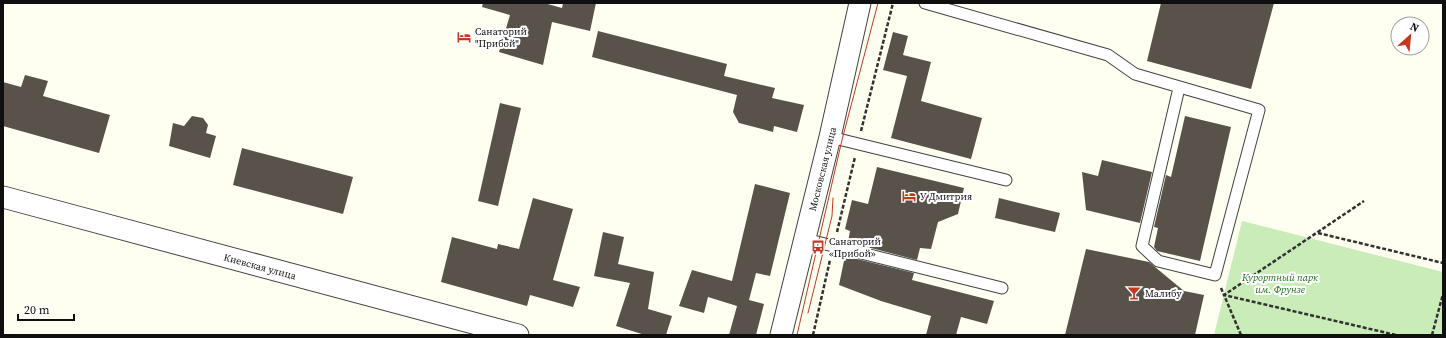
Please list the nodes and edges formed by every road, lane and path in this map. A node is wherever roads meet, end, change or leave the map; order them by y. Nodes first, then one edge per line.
1 (860, 3) edge
2 (893, 3) edge
3 (925, 3) edge
4 (1179, 88) junction
5 (830, 137) junction
6 (858, 145) junction
7 (1006, 180) dead end
8 (3, 197) edge
9 (1364, 202) dead end
10 (1318, 233) junction
11 (805, 239) junction
12 (834, 246) junction
13 (1443, 263) edge
14 (1215, 275) junction
15 (1002, 288) dead end
16 (1443, 294) edge
17 (1224, 295) junction
18 (518, 335) edge
19 (781, 335) edge
20 (813, 335) edge
21 (1241, 335) edge
22 (1396, 335) edge
23 (1432, 335) edge

1 - 5 street, Московская улица
2 - 6 path
3 - 4 lane
4 - 14 lane
4 - 14 lane
5 - 6 lane
5 - 11 street, Московская улица
6 - 7 lane
6 - 12 path
8 - 18 street, Киевская улица
9 - 10 path
10 - 13 path
10 - 17 path
11 - 12 lane
11 - 19 street, Московская улица
12 - 15 lane
12 - 20 path
14 - 17 path
16 - 23 path
17 - 21 path
17 - 22 path

